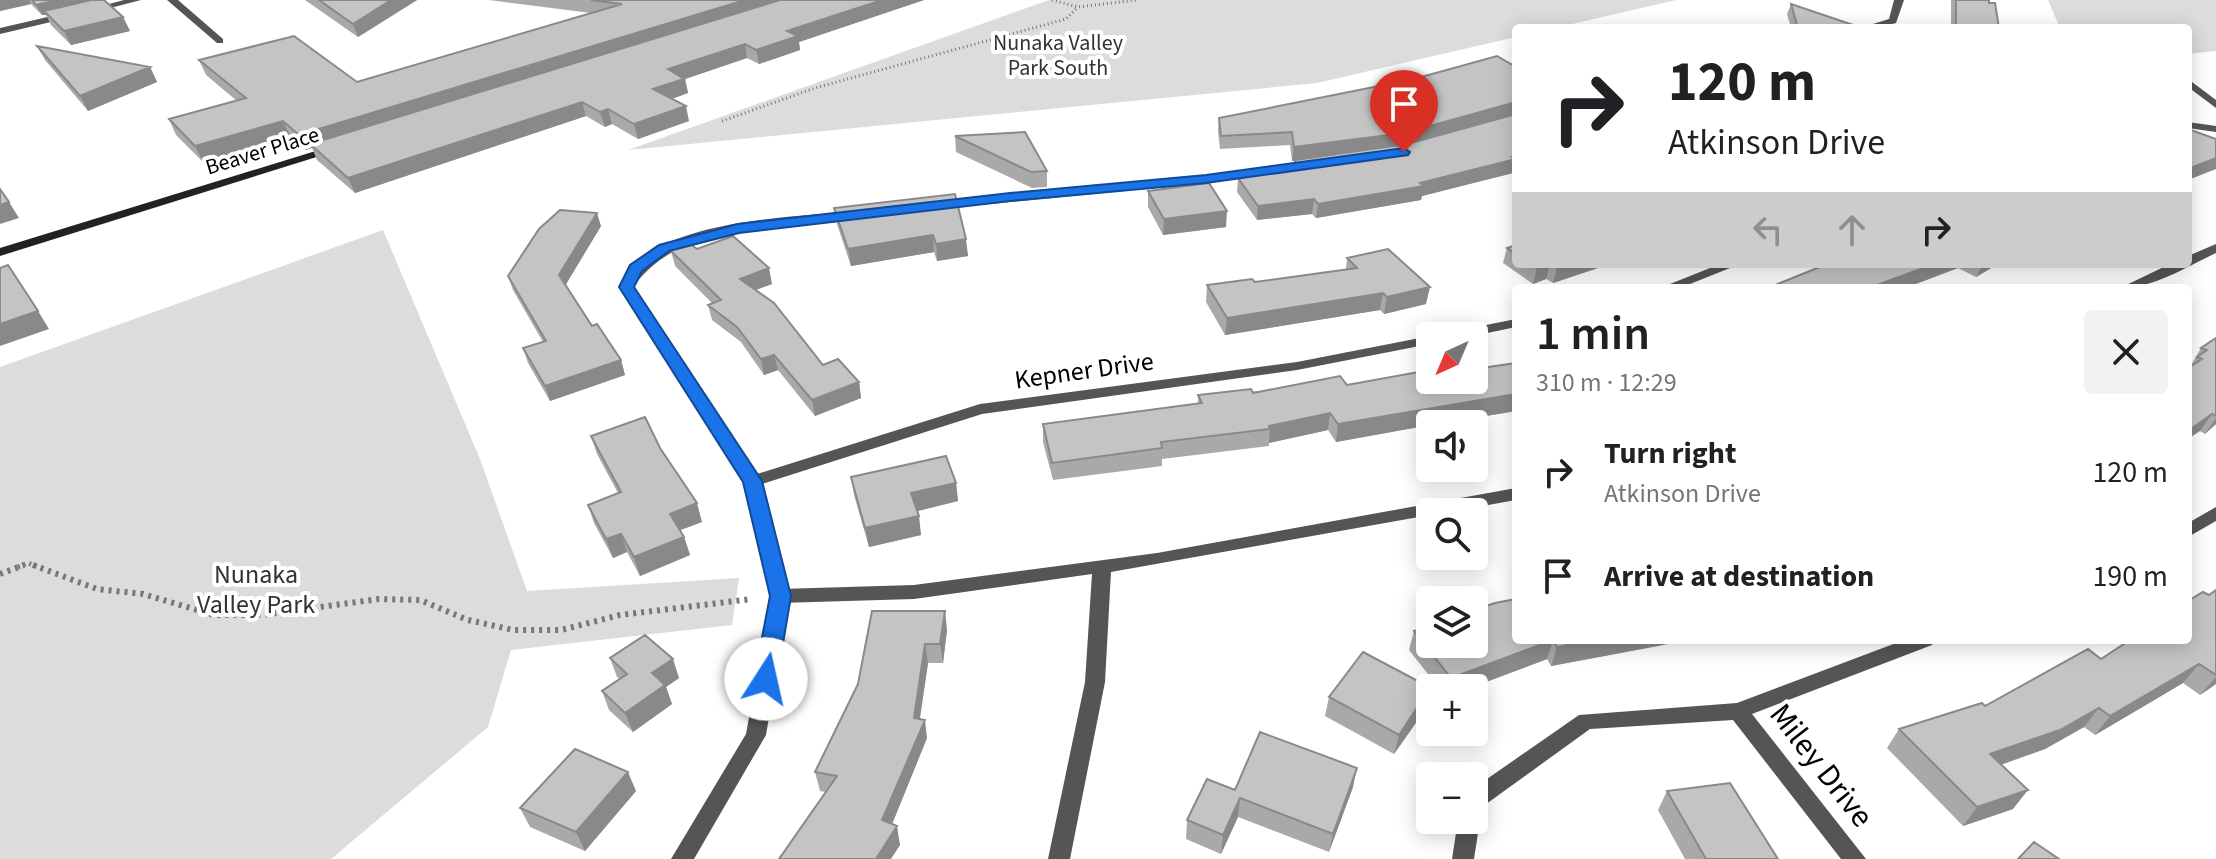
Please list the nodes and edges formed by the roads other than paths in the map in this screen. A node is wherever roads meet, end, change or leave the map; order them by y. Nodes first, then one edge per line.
1 (136, 0) edge
2 (172, 0) edge
3 (1899, 0) edge
4 (1893, 21) junction
5 (1881, 24) edge
6 (1898, 24) edge
7 (0, 31) edge
8 (220, 41) dead end
9 (2192, 85) edge
10 (2216, 105) edge
11 (2192, 126) edge
12 (2216, 129) edge
13 (345, 145) edge
14 (1328, 163) edge
15 (919, 208) edge
16 (874, 213) edge
17 (2216, 248) edge
18 (0, 252) edge
19 (2192, 259) edge
20 (1722, 268) edge
21 (2172, 268) edge
22 (1678, 284) edge
23 (2136, 284) edge
24 (1512, 324) edge
25 (1488, 329) edge
26 (1416, 343) edge
27 (753, 481) junction
28 (1512, 495) edge
29 (2216, 513) edge
30 (2192, 528) edge
31 (1102, 567) junction
32 (780, 596) junction
33 (1914, 644) edge
34 (1738, 711) junction
35 (1488, 790) edge
36 (1467, 834) edge
37 (682, 859) edge
38 (1059, 859) edge
39 (1463, 859) edge
40 (1855, 859) edge

1 - 7 street
2 - 8 street
3 - 4 street
4 - 5 street
4 - 6 street
9 - 10 street
11 - 12 street
13 - 18 street, Beaver Place
14 - 15 street
16 - 27 street
17 - 19 street
20 - 22 street
21 - 23 street
24 - 25 street
26 - 27 street, Kepner Drive
27 - 32 street
28 - 31 street
29 - 30 street
31 - 32 street
31 - 38 street
32 - 37 street
33 - 34 street
34 - 35 street
34 - 40 street, Miley Drive
36 - 39 street

